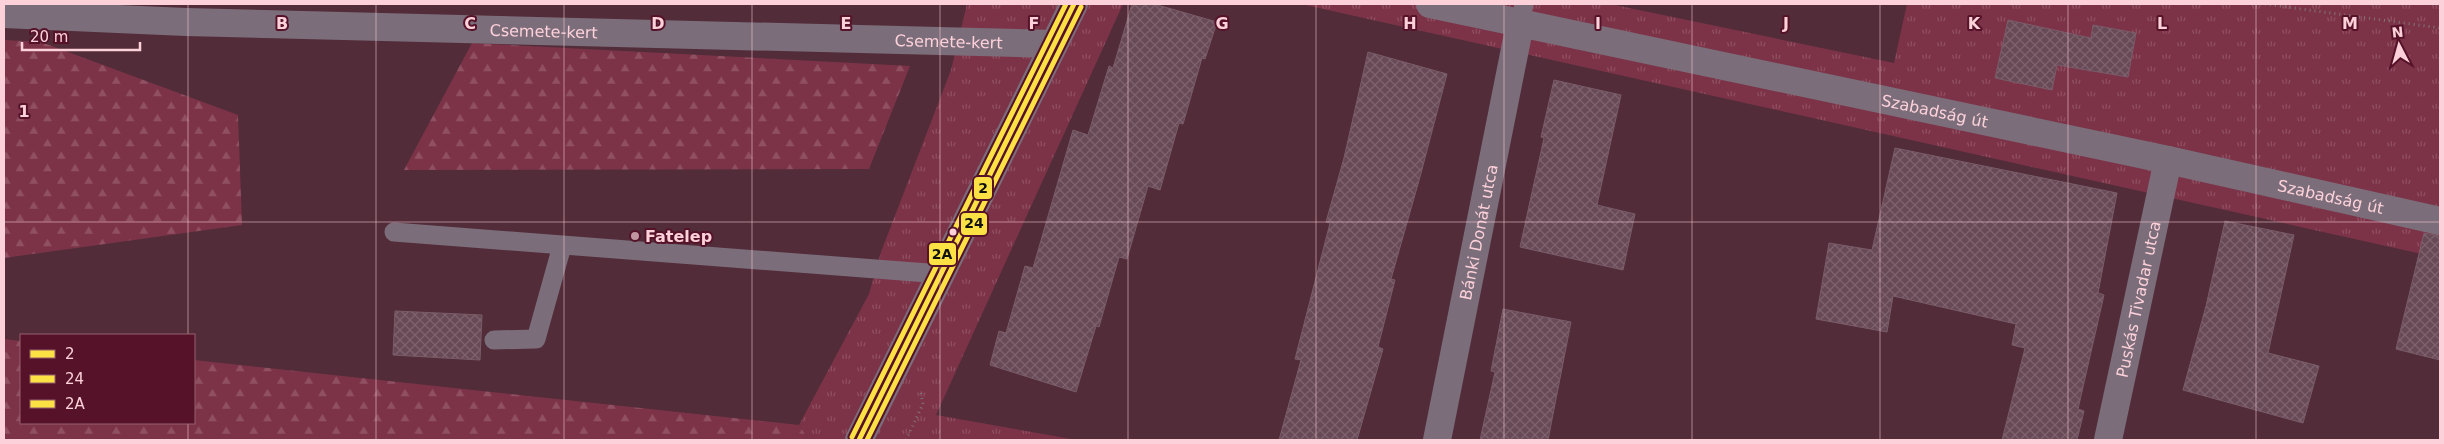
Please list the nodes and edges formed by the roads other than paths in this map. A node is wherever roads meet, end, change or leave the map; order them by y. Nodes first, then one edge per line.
1 (1074, 4) edge
2 (1430, 4) edge
3 (4, 14) edge
4 (1522, 14) edge
5 (1054, 44) junction
6 (2168, 160) junction
7 (2440, 221) edge
8 (394, 232) dead end
9 (562, 246) junction
10 (941, 274) junction
11 (494, 340) dead end
12 (859, 440) edge
13 (1437, 440) edge
14 (2108, 440) edge

1 - 5 street
2 - 4 street, Szabadság út
3 - 5 street, Csemete-kert
4 - 6 street, Szabadság út
4 - 13 street, Bánki Donát utca
5 - 10 street
6 - 7 street, Szabadság út
6 - 14 street, Puskás Tivadar utca
8 - 9 lane
9 - 10 lane
9 - 11 lane
10 - 12 street

